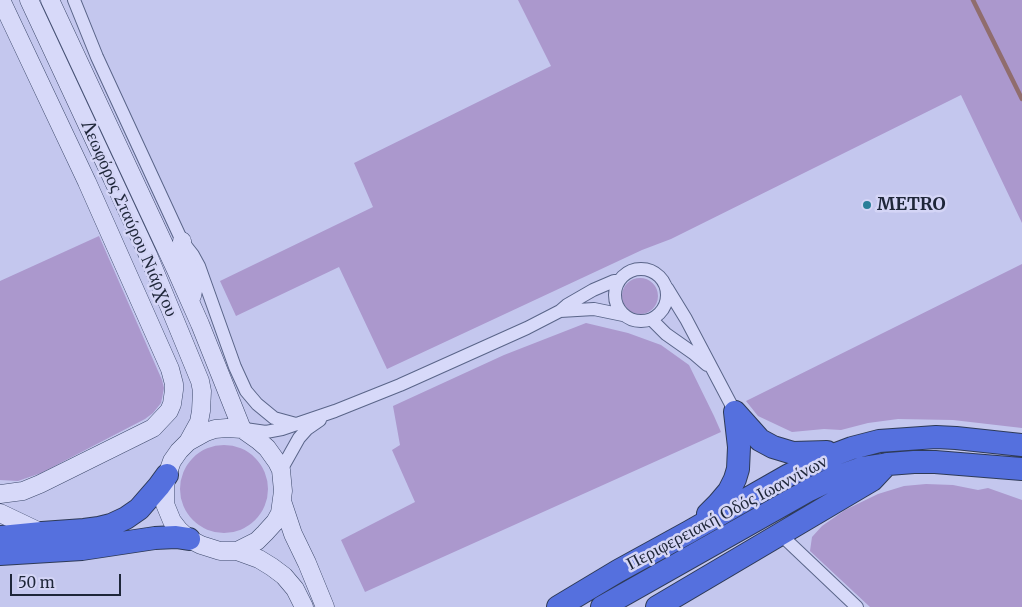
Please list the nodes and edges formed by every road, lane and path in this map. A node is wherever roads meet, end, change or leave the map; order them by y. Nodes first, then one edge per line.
1 (0, 0) edge
2 (29, 0) edge
3 (50, 0) edge
4 (74, 0) edge
5 (182, 241) junction
6 (619, 280) junction
7 (667, 288) junction
8 (191, 304) junction
9 (560, 311) junction
10 (623, 315) junction
11 (652, 320) junction
12 (712, 370) junction
13 (335, 411) junction
14 (735, 412) junction
15 (296, 424) junction
16 (242, 429) junction
17 (188, 442) junction
18 (1022, 445) edge
19 (843, 451) junction
20 (888, 464) junction
21 (1022, 469) edge
22 (281, 470) junction
23 (167, 475) junction
24 (0, 494) edge
25 (282, 501) junction
26 (0, 513) edge
27 (42, 532) junction
28 (689, 532) junction
29 (780, 534) junction
30 (0, 537) edge
31 (189, 539) junction
32 (237, 551) junction
33 (0, 554) edge
34 (304, 607) edge
35 (325, 607) edge
36 (558, 607) edge
37 (602, 607) edge
38 (657, 607) edge
39 (857, 607) edge

1 - 24 main road
2 - 17 main road, Λεωφόρος Σταύρου Νιάρχου
3 - 8 main road, Λεωφόρος Σταύρου Νιάρχου
4 - 5 street
5 - 8 main road
5 - 15 street
6 - 7 street
6 - 9 street
6 - 10 street
7 - 11 street
7 - 12 street
8 - 16 main road, Λεωφόρος Σταύρου Νιάρχου
9 - 10 street
9 - 13 street
10 - 11 street
11 - 12 street
12 - 14 street
13 - 15 street
13 - 22 street
14 - 19 highway
14 - 28 highway
15 - 16 street
16 - 17 main road
16 - 22 main road
17 - 23 main road
18 - 19 highway, Περιφερειακή Οδός Ιωαννίνων
19 - 28 highway, Περιφερειακή Οδός Ιωαννίνων
20 - 21 highway, Περιφερειακή Οδός Ιωαννίνων
20 - 29 highway
20 - 37 highway, Περιφερειακή Οδός Ιωαννίνων
22 - 25 main road
23 - 27 highway
23 - 31 main road
25 - 32 main road
25 - 35 main road
26 - 27 main road
27 - 30 highway
28 - 36 highway, Περιφερειακή Οδός Ιωαννίνων
29 - 38 highway
29 - 39 street
31 - 32 main road
31 - 33 highway
32 - 34 main road

